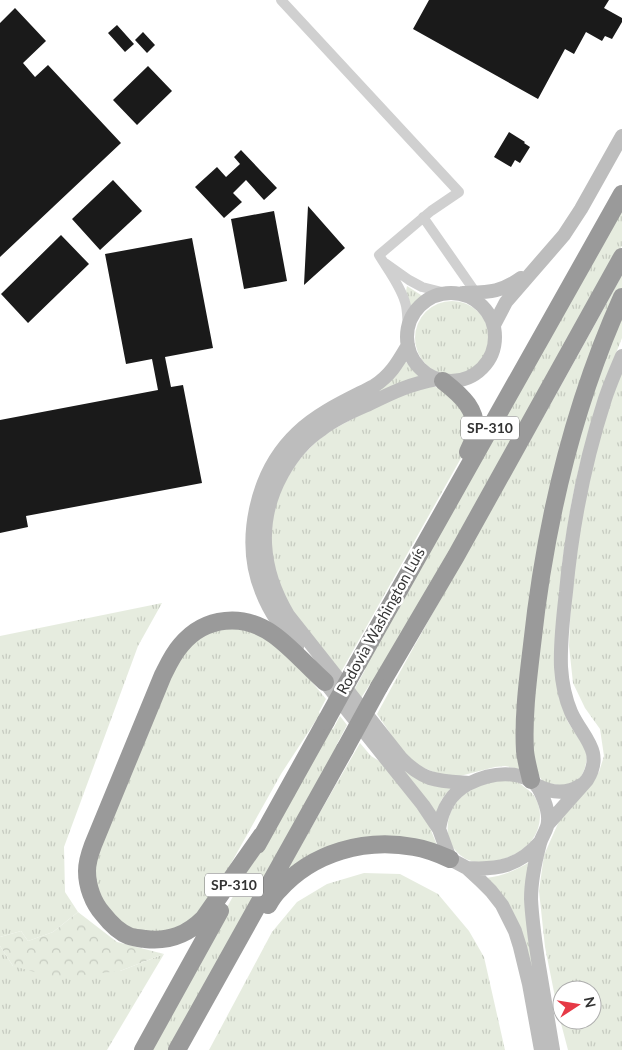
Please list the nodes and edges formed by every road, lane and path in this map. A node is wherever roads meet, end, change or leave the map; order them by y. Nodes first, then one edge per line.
1 (281, 0) edge
2 (622, 136) edge
3 (622, 194) edge
4 (424, 217) junction
5 (622, 257) edge
6 (383, 262) junction
7 (541, 262) junction
8 (453, 293) junction
9 (622, 297) edge
10 (478, 298) junction
11 (494, 326) junction
12 (408, 330) junction
13 (408, 345) junction
14 (622, 356) edge
15 (440, 380) junction
16 (434, 528) junction
17 (325, 682) junction
18 (587, 780) junction
19 (470, 783) junction
20 (534, 783) junction
21 (548, 824) junction
22 (439, 830) junction
23 (262, 836) junction
24 (540, 842) junction
25 (450, 859) junction
26 (467, 868) junction
27 (229, 958) junction
28 (143, 1050) edge
29 (177, 1050) edge
30 (541, 1050) edge
31 (553, 1050) edge

1 - 4 street
2 - 7 main road
3 - 16 highway, Rodovia Washington Luís / SP-310
4 - 6 street
4 - 10 street
5 - 27 highway, Rodovia Washington Luís / SP-310, bridge
6 - 8 street
6 - 12 street
7 - 10 main road
7 - 11 main road
8 - 10 main road
8 - 12 main road
9 - 20 highway
10 - 11 main road
11 - 15 main road
12 - 13 main road
13 - 15 main road
13 - 17 main road
14 - 18 main road
15 - 16 highway
15 - 19 main road
16 - 23 highway, Rodovia Washington Luís / SP-310, bridge
17 - 22 main road
17 - 23 highway
18 - 20 main road
18 - 21 main road
19 - 20 main road
19 - 22 main road
20 - 21 main road
21 - 24 main road
22 - 25 main road
23 - 28 highway, Rodovia Washington Luís / SP-310
24 - 26 main road
24 - 31 main road
25 - 26 main road
25 - 27 highway
26 - 30 main road
27 - 29 highway, Rodovia Washington Luís / SP-310

